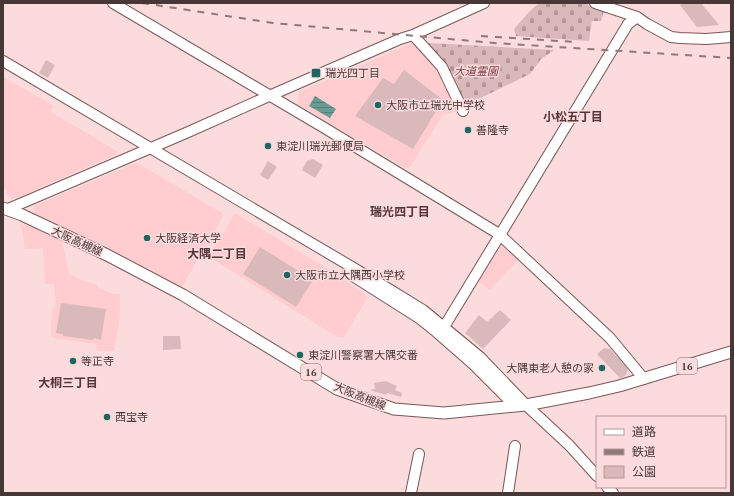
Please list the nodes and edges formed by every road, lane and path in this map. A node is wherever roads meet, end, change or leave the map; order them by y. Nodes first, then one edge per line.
1 (113, 3) edge
2 (484, 3) edge
3 (595, 3) edge
4 (464, 7) edge
5 (637, 17) junction
6 (413, 35) junction
7 (731, 37) edge
8 (3, 61) edge
9 (3, 69) edge
10 (269, 96) junction
11 (463, 112) dead end
12 (147, 149) junction
13 (5, 208) edge
14 (499, 234) junction
15 (444, 327) junction
16 (731, 352) edge
17 (644, 379) junction
18 (526, 405) junction
19 (515, 446) dead end
20 (419, 454) dead end
21 (596, 475) edge
22 (411, 493) edge
23 (508, 493) edge

1 - 10 street
2 - 4 street
3 - 5 street
4 - 6 street
5 - 7 street
5 - 14 street
6 - 10 street
6 - 11 street
8 - 12 street
9 - 12 street
10 - 12 street
10 - 14 street
12 - 13 street
12 - 15 street
12 - 18 street
13 - 18 main road, 大阪高槻線 / 16
14 - 15 street
14 - 17 street
15 - 18 street
16 - 17 main road, 大阪高槻線 / 16
17 - 18 main road, 大阪高槻線 / 16
18 - 21 street
19 - 23 street
20 - 22 street

